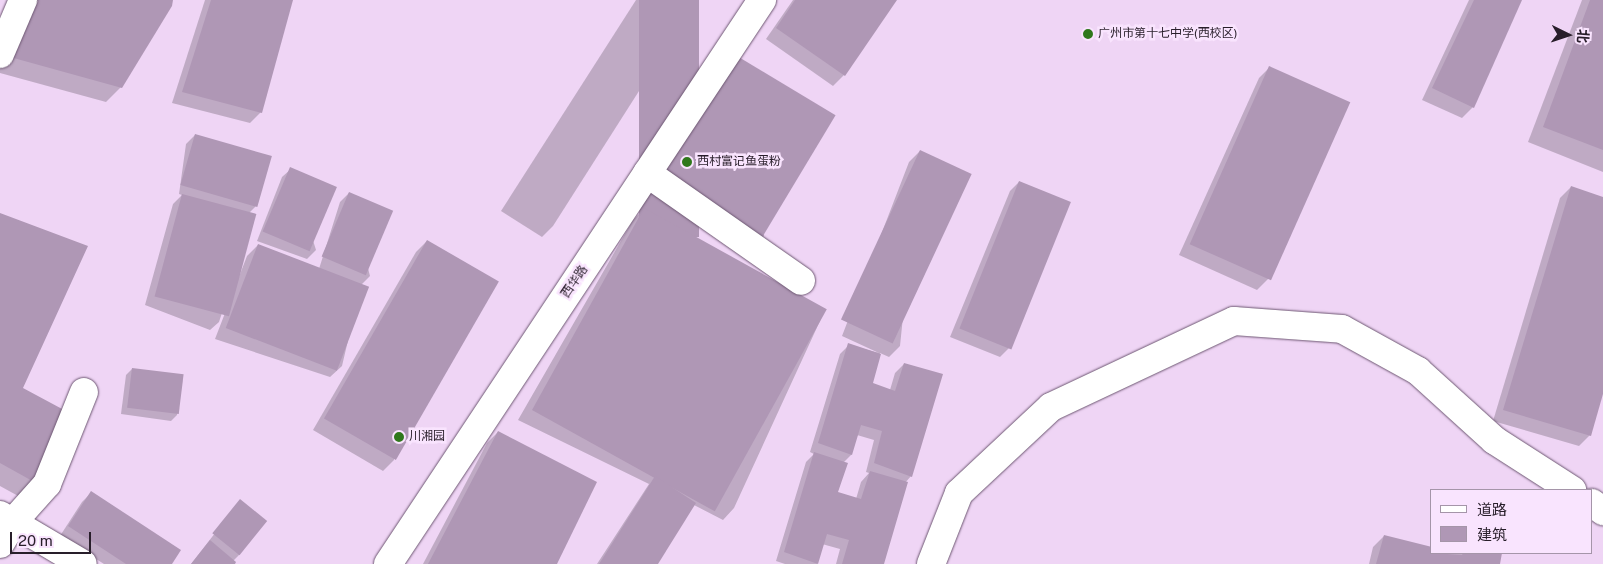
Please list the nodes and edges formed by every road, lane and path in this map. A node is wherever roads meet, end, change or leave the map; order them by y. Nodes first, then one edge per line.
1 (23, 0) edge
2 (762, 0) edge
3 (0, 54) edge
4 (647, 173) junction
5 (801, 281) dead end
6 (84, 392) dead end
7 (1570, 489) edge
8 (4, 527) edge
9 (83, 564) edge
10 (388, 564) edge
11 (931, 564) edge

1 - 3 street
2 - 4 street, 西华路
4 - 5 street
4 - 10 street, 西华路
6 - 8 street
7 - 11 street
8 - 9 street

